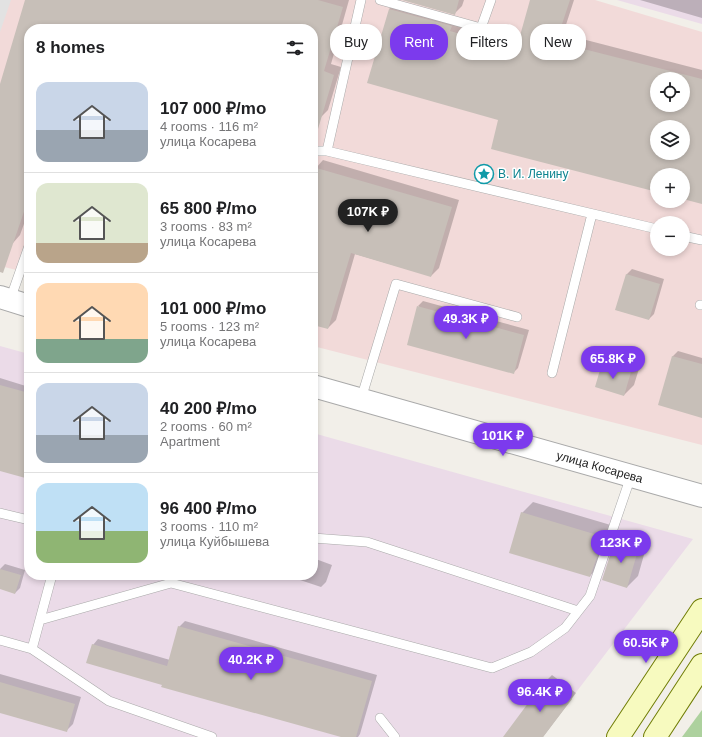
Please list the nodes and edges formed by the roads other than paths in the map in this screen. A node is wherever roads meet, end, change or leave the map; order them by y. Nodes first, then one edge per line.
1 (361, 0) edge
2 (380, 0) edge
3 (491, 0) edge
4 (318, 151) edge
5 (327, 151) junction
6 (592, 214) junction
7 (650, 228) edge
8 (690, 237) edge
9 (702, 240) edge
10 (24, 263) edge
11 (13, 301) edge
12 (517, 317) dead end
13 (552, 373) dead end
14 (318, 387) edge
15 (361, 399) junction
16 (631, 476) junction
17 (702, 496) edge
18 (0, 513) edge
19 (24, 519) edge
20 (318, 538) edge
21 (51, 580) edge
22 (702, 610) edge
23 (578, 611) junction
24 (40, 620) junction
25 (0, 640) edge
26 (32, 648) junction
27 (702, 665) edge
28 (380, 718) dead end
29 (212, 737) edge
30 (395, 737) edge
31 (618, 737) edge
32 (655, 737) edge

1 - 5 lane
2 - 3 lane
4 - 5 lane
5 - 6 lane
6 - 7 lane
6 - 13 lane
8 - 9 lane
10 - 11 lane
12 - 15 lane
14 - 15 street, улица Косарева
15 - 16 street, улица Косарева
16 - 17 street, улица Косарева
16 - 23 lane
18 - 19 lane
20 - 23 lane
21 - 24 lane
22 - 31 main road
23 - 24 lane
24 - 26 lane
25 - 26 lane
26 - 29 lane
27 - 32 main road
28 - 30 lane

